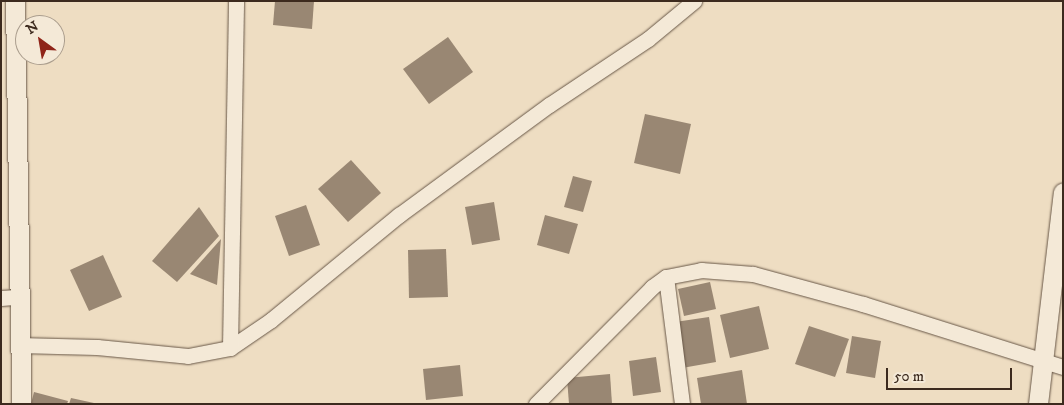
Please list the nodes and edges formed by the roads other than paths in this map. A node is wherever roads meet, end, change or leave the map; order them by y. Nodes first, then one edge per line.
1 (15, 1) edge
2 (236, 1) edge
3 (694, 1) edge
4 (1063, 192) edge
5 (666, 277) junction
6 (9, 298) edge
7 (18, 345) junction
8 (230, 348) junction
9 (1042, 362) junction
10 (1063, 367) edge
11 (21, 404) edge
12 (536, 404) edge
13 (682, 404) edge
14 (1038, 404) edge

1 - 6 street
2 - 8 street
3 - 8 street
4 - 9 street
5 - 9 street
5 - 12 street
5 - 13 street
6 - 7 street
7 - 8 street
7 - 11 street
9 - 10 street
9 - 14 street

